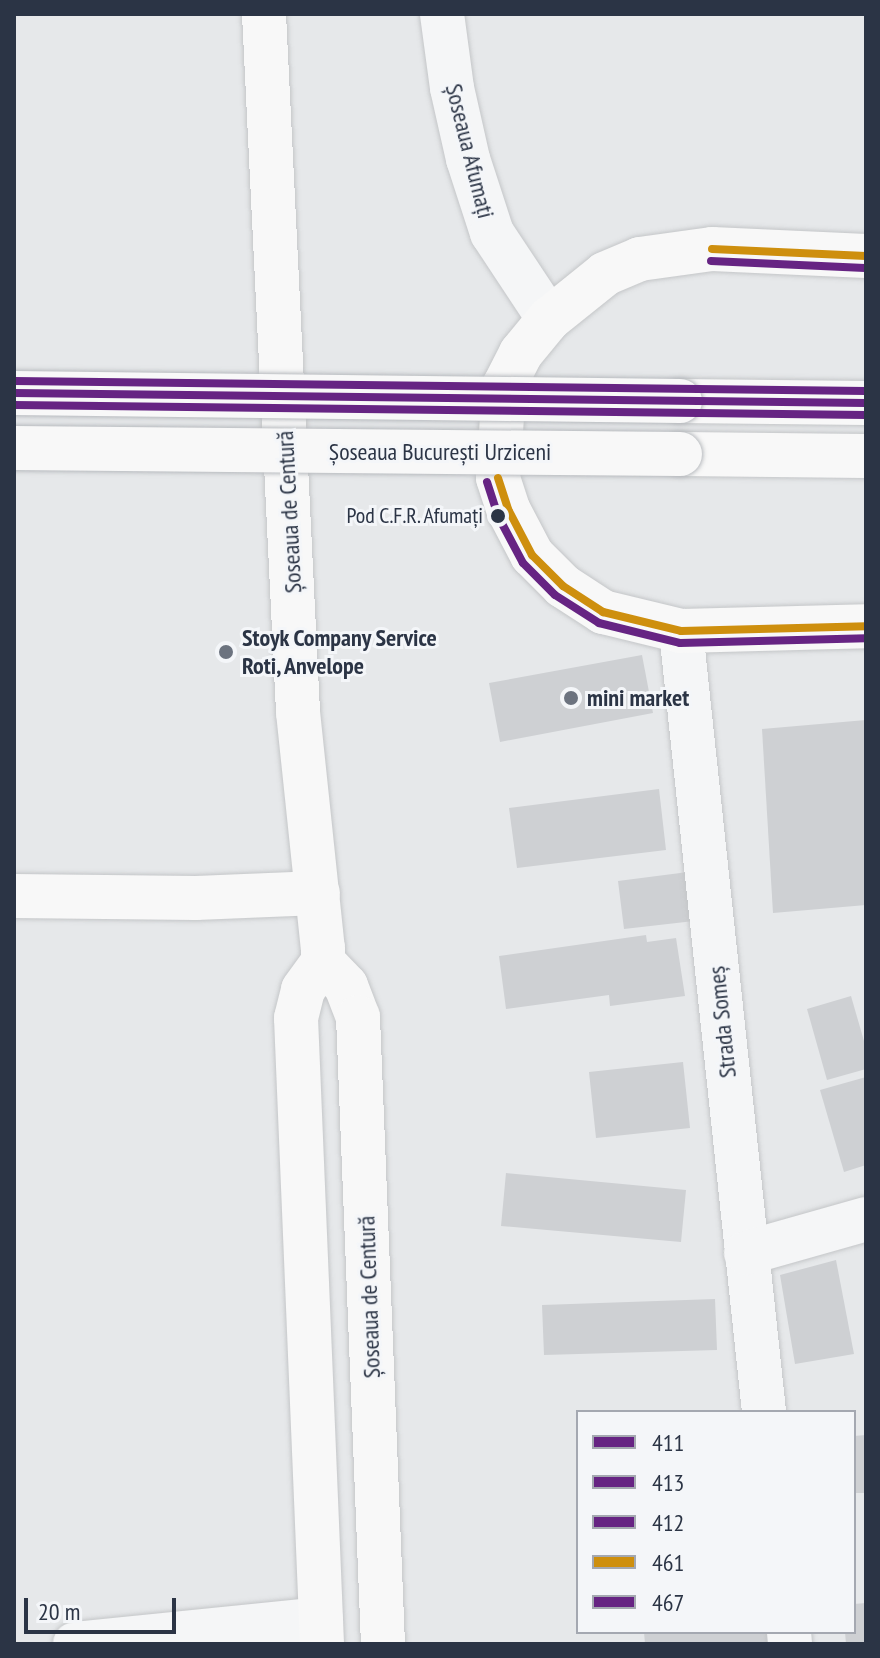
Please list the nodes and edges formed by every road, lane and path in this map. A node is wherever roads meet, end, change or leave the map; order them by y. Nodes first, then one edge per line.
1 (264, 14) edge
2 (442, 14) edge
3 (866, 256) edge
4 (549, 319) junction
5 (14, 393) edge
6 (866, 403) edge
7 (14, 448) edge
8 (866, 456) edge
9 (866, 626) edge
10 (681, 631) junction
11 (318, 893) junction
12 (14, 896) edge
13 (323, 962) junction
14 (866, 1219) edge
15 (746, 1253) junction
16 (764, 1410) edge
17 (322, 1632) edge
18 (75, 1644) edge
19 (383, 1644) edge

1 - 11 main road, Șoseaua de Centură
2 - 4 street, Șoseaua Afumați
3 - 4 main road
4 - 10 main road
5 - 6 main road, bridge
7 - 8 main road, Șoseaua București Urziceni, bridge
9 - 10 main road
10 - 15 street, Strada Someș
11 - 12 main road
11 - 13 main road, Șoseaua de Centură
13 - 17 main road
13 - 19 main road, Șoseaua de Centură
14 - 15 street
15 - 16 street, Strada Someș
17 - 18 street

